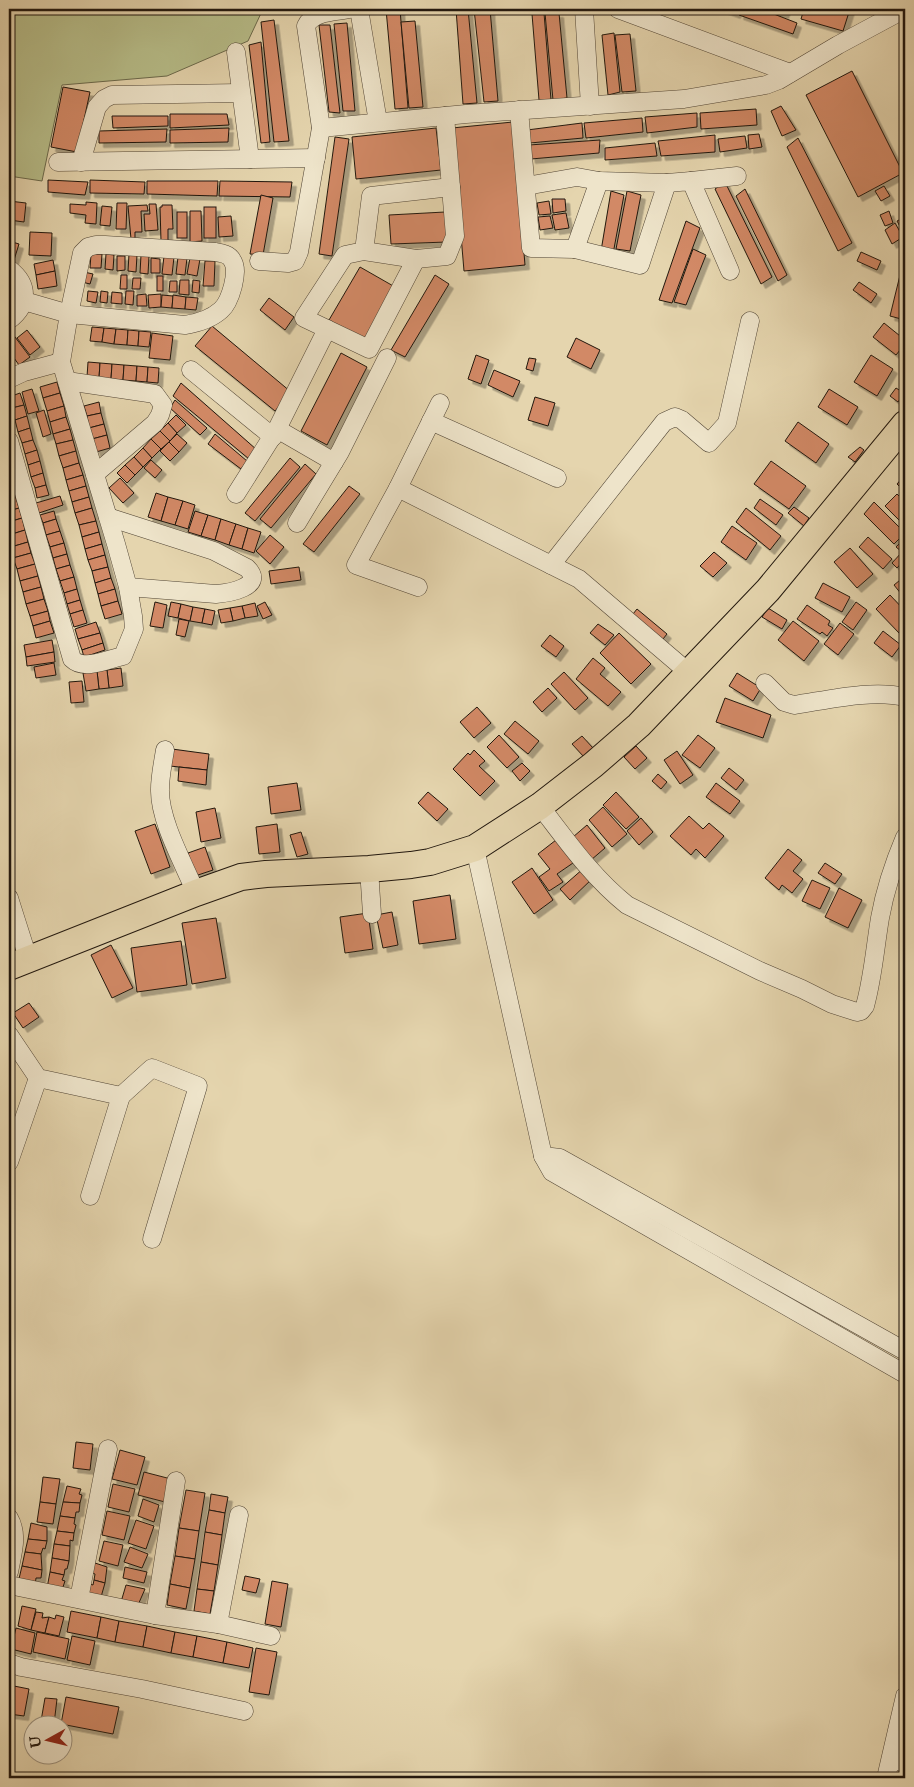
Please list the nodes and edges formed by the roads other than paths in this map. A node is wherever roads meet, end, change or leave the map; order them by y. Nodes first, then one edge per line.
1 (350, 9) edge
2 (359, 9) edge
3 (584, 9) edge
4 (618, 9) edge
5 (905, 9) edge
6 (879, 15) edge
7 (236, 52) dead end
8 (790, 73) junction
9 (240, 93) junction
10 (590, 106) junction
11 (519, 110) junction
12 (445, 116) junction
13 (378, 122) junction
14 (321, 128) junction
15 (316, 158) junction
16 (250, 159) junction
17 (58, 162) dead end
18 (81, 162) junction
19 (737, 176) dead end
20 (599, 181) junction
21 (691, 182) junction
22 (667, 183) junction
23 (526, 186) junction
24 (451, 188) junction
25 (575, 249) junction
26 (364, 251) junction
27 (416, 260) junction
28 (259, 261) dead end
29 (9, 269) edge
30 (730, 270) dead end
31 (24, 300) junction
32 (69, 314) junction
33 (9, 320) edge
34 (750, 321) dead end
35 (327, 329) junction
36 (369, 349) junction
37 (61, 362) junction
38 (191, 370) dead end
39 (9, 379) edge
40 (67, 382) junction
41 (440, 403) dead end
42 (431, 421) junction
43 (905, 424) edge
44 (275, 433) junction
45 (9, 441) edge
46 (334, 462) junction
47 (95, 474) junction
48 (557, 478) dead end
49 (398, 488) junction
50 (236, 494) dead end
51 (108, 516) junction
52 (297, 523) dead end
53 (551, 565) junction
54 (128, 587) junction
55 (418, 587) dead end
56 (688, 672) junction
57 (765, 683) dead end
58 (905, 697) edge
59 (165, 750) dead end
60 (540, 806) junction
61 (905, 837) edge
62 (475, 848) junction
63 (369, 869) junction
64 (196, 893) junction
65 (9, 898) edge
66 (372, 914) dead end
67 (19, 963) edge
68 (9, 1035) edge
69 (38, 1078) junction
70 (121, 1096) junction
71 (543, 1156) junction
72 (9, 1162) edge
73 (90, 1196) dead end
74 (152, 1239) dead end
75 (905, 1351) edge
76 (905, 1374) edge
77 (108, 1449) dead end
78 (176, 1481) dead end
79 (238, 1515) dead end
80 (9, 1518) edge
81 (9, 1572) edge
82 (9, 1585) edge
83 (79, 1599) junction
84 (154, 1615) junction
85 (218, 1624) junction
86 (271, 1636) dead end
87 (9, 1663) edge
88 (905, 1696) edge
89 (244, 1711) dead end
90 (898, 1761) edge
91 (886, 1778) edge

1 - 14 street
2 - 13 street
3 - 10 street
4 - 8 street
5 - 6 street
6 - 8 street
7 - 9 street
8 - 10 street
9 - 16 street
9 - 18 street
10 - 11 street
11 - 12 street
11 - 23 street
12 - 13 street
12 - 24 street
13 - 14 street
14 - 15 street
15 - 16 street
15 - 28 street
16 - 18 street
17 - 18 street
19 - 21 street
20 - 22 street
20 - 23 street
20 - 25 street
21 - 22 street
21 - 30 street
22 - 25 street
23 - 25 street
24 - 26 street
24 - 27 street
26 - 27 street
26 - 35 street
27 - 36 street
29 - 31 street
31 - 32 street
31 - 33 street
32 - 32 street
32 - 37 street
34 - 53 street
35 - 36 street
35 - 44 street
36 - 46 street
37 - 39 street
37 - 40 street
38 - 44 street
40 - 47 street
40 - 47 street
41 - 42 street
42 - 48 street
42 - 49 street
43 - 56 main road
44 - 46 street
44 - 50 street
45 - 54 street
46 - 52 street
47 - 51 street
49 - 53 street
49 - 55 street
51 - 54 street
51 - 54 street
53 - 56 street
56 - 60 main road
57 - 58 street
59 - 64 street
60 - 61 street
60 - 62 main road
62 - 63 main road
62 - 71 street
63 - 64 main road
63 - 66 street
64 - 67 main road
65 - 67 street
68 - 69 street
69 - 70 street
69 - 72 street
70 - 73 street
70 - 74 street
71 - 75 street
71 - 76 street
77 - 83 street
78 - 84 street
79 - 85 street
80 - 81 street
82 - 83 street
83 - 84 street
84 - 85 street
85 - 86 street
87 - 89 street
88 - 90 street
90 - 91 street

